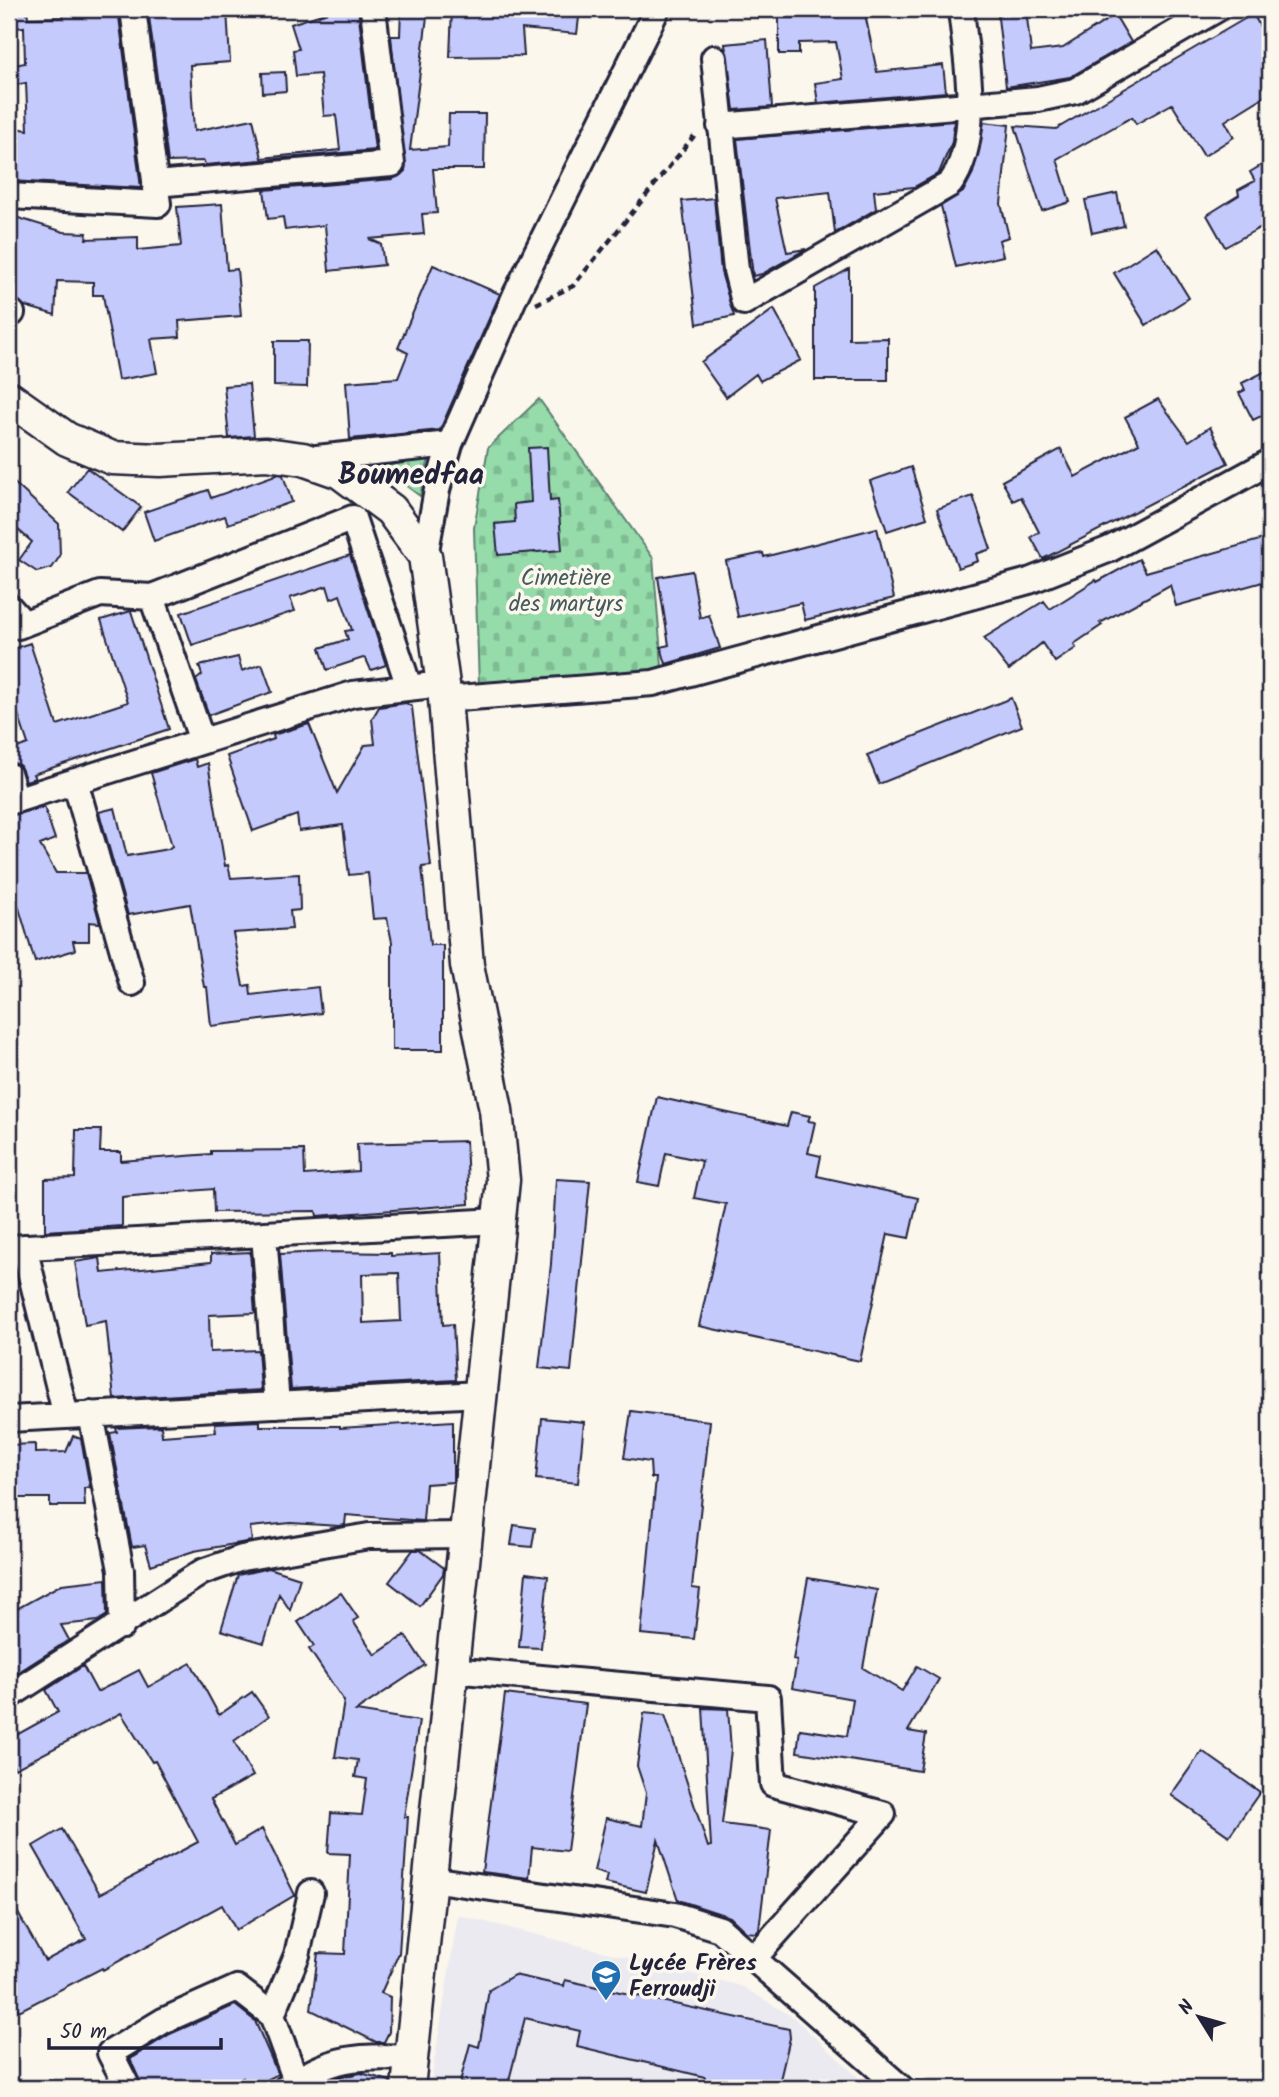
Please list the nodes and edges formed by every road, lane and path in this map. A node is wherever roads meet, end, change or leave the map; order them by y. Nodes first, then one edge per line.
1 (133, 9) edge
2 (373, 9) edge
3 (657, 9) edge
4 (961, 9) edge
5 (1217, 9) edge
6 (714, 58) dead end
7 (971, 105) junction
8 (720, 126) junction
9 (694, 136) dead end
10 (155, 184) junction
11 (9, 197) edge
12 (534, 305) dead end
13 (9, 398) edge
14 (450, 444) junction
15 (303, 459) junction
16 (1270, 462) edge
17 (364, 508) junction
18 (425, 556) junction
19 (152, 597) junction
20 (9, 607) edge
21 (409, 688) junction
22 (444, 692) junction
23 (202, 741) junction
24 (9, 776) edge
25 (75, 781) junction
26 (12, 801) edge
27 (132, 983) dead end
28 (498, 1222) junction
29 (264, 1234) junction
30 (16, 1247) edge
31 (480, 1394) junction
32 (277, 1405) junction
33 (91, 1414) junction
34 (66, 1416) junction
35 (9, 1419) edge
36 (466, 1535) junction
37 (122, 1626) junction
38 (451, 1670) junction
39 (9, 1696) edge
40 (430, 1880) junction
41 (311, 1893) dead end
42 (754, 1958) junction
43 (272, 2015) junction
44 (409, 2073) edge
45 (291, 2085) edge
46 (128, 2088) edge
47 (901, 2088) edge

1 - 10 street
2 - 10 street
3 - 14 street
4 - 7 street
5 - 7 street
6 - 8 street
7 - 8 street
7 - 8 street
9 - 12 path
10 - 11 street
13 - 15 main road
14 - 15 street
14 - 18 street
15 - 17 main road
16 - 22 street
17 - 18 main road
17 - 19 street
17 - 21 street
18 - 22 main road
19 - 20 street
19 - 23 street
21 - 22 street
21 - 23 street
22 - 28 main road
23 - 25 street
24 - 26 street
25 - 26 street
25 - 27 street
28 - 29 street
28 - 31 main road
29 - 30 street
29 - 32 street
30 - 34 street
31 - 32 street
31 - 36 main road
32 - 33 street
33 - 34 street
33 - 37 street
34 - 35 street
36 - 37 street
36 - 38 main road
37 - 39 street
38 - 40 main road
38 - 42 street
40 - 42 street
40 - 44 main road
41 - 43 street
42 - 47 street
43 - 45 street
43 - 46 street
44 - 45 street

